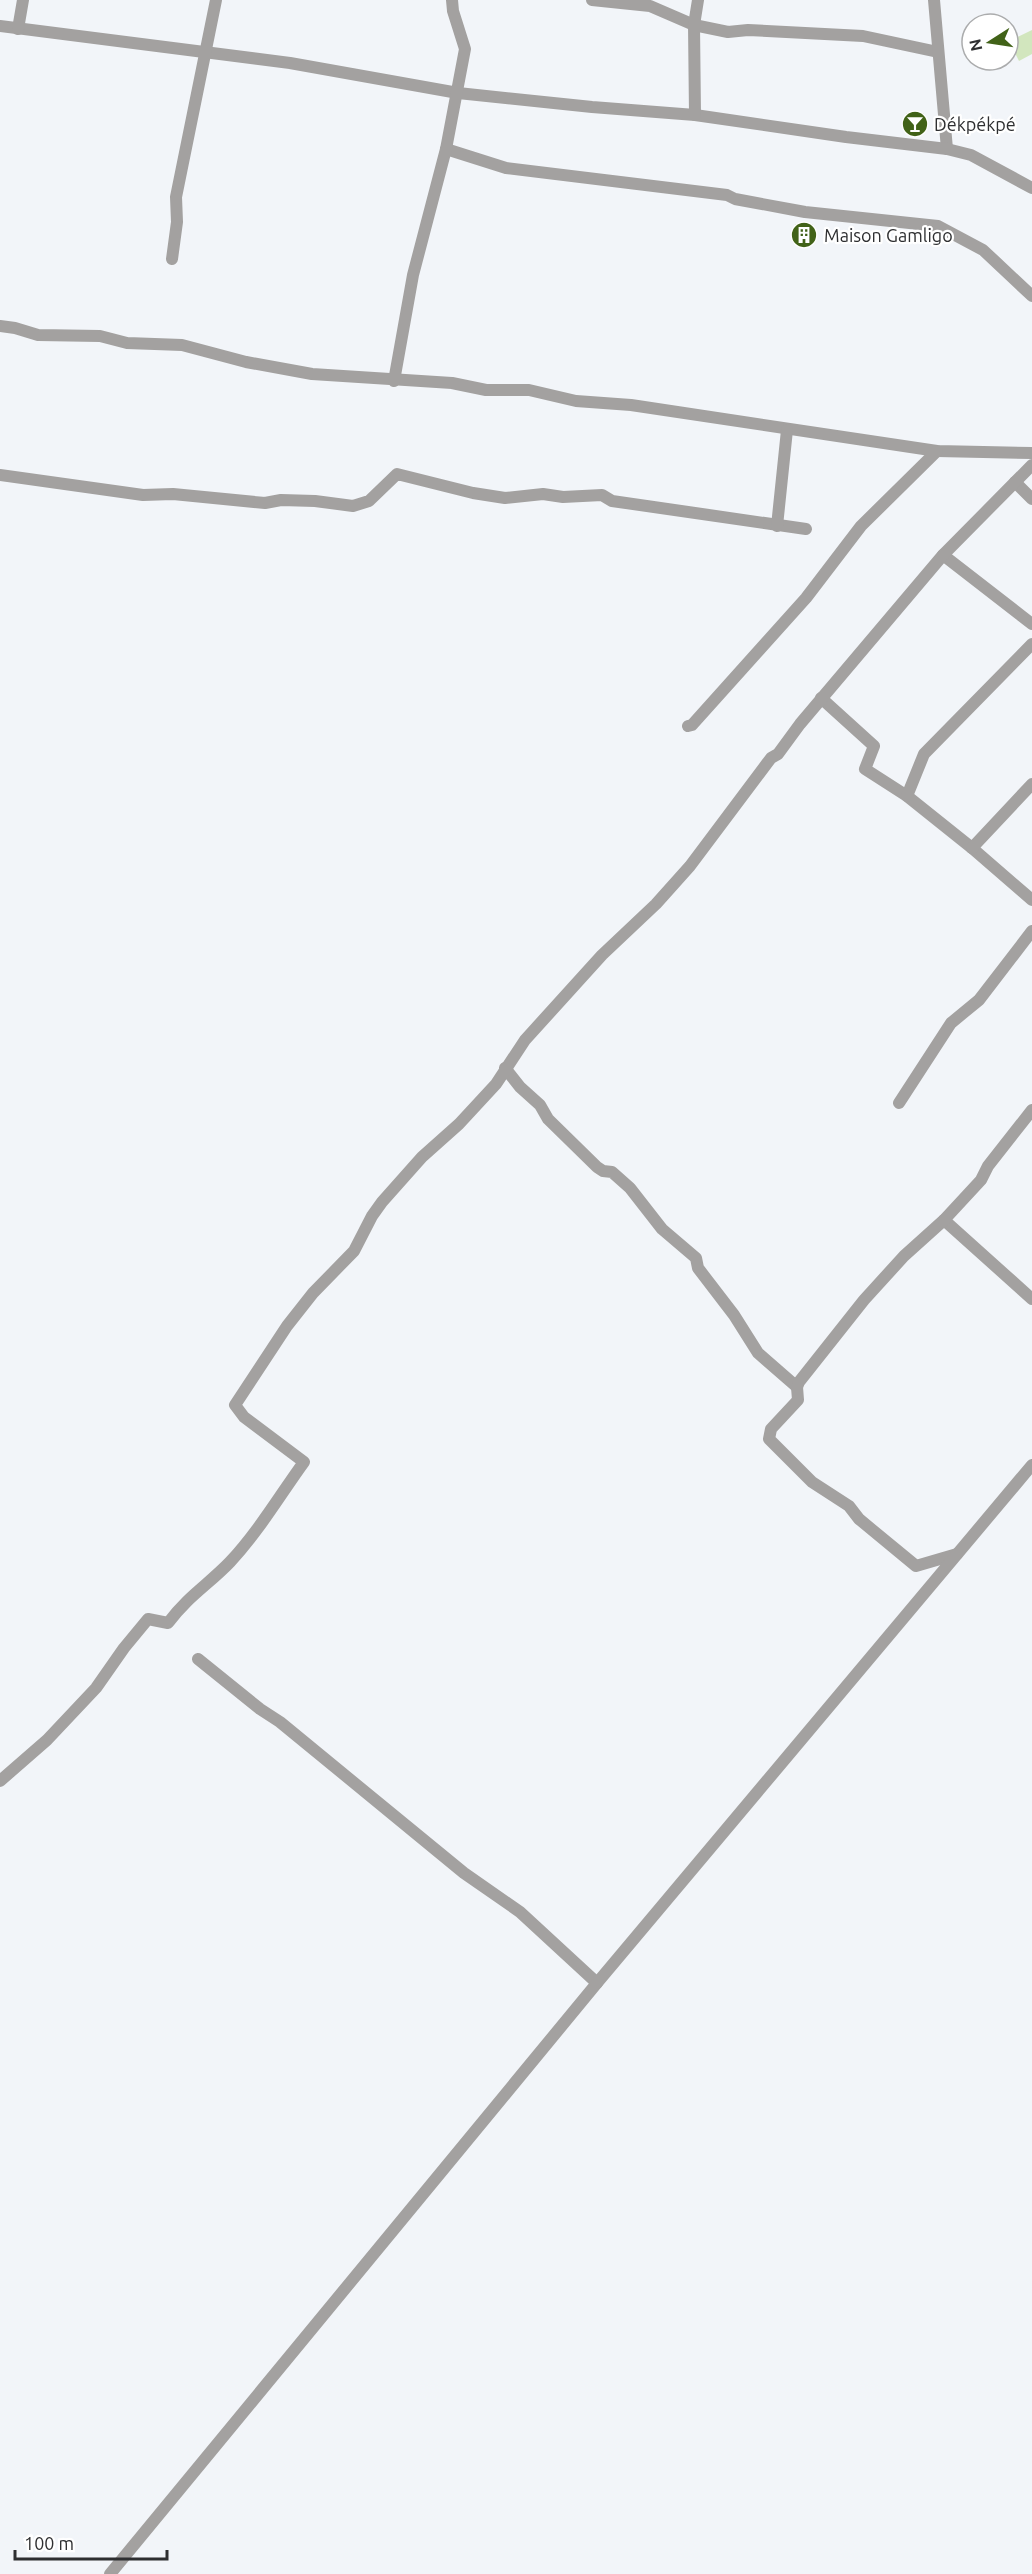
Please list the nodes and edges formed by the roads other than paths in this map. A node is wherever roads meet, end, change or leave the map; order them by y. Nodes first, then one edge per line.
1 (23, 0) edge
2 (216, 0) edge
3 (452, 0) edge
4 (592, 0) edge
5 (698, 0) edge
6 (934, 0) edge
7 (694, 24) junction
8 (0, 26) edge
9 (18, 29) junction
10 (938, 52) junction
11 (207, 53) junction
12 (458, 93) junction
13 (695, 115) junction
14 (446, 149) junction
15 (947, 149) junction
16 (1032, 188) edge
17 (172, 260) dead end
18 (1032, 296) edge
19 (0, 326) edge
20 (394, 381) junction
21 (787, 430) junction
22 (937, 451) junction
23 (1032, 453) edge
24 (1032, 465) edge
25 (0, 475) edge
26 (1015, 482) junction
27 (1032, 499) edge
28 (777, 526) junction
29 (806, 529) dead end
30 (943, 555) junction
31 (1032, 624) edge
32 (1032, 644) edge
33 (821, 698) junction
34 (688, 726) dead end
35 (1032, 784) edge
36 (907, 796) junction
37 (972, 848) junction
38 (1032, 900) edge
39 (1032, 931) edge
40 (505, 1068) junction
41 (899, 1103) dead end
42 (1032, 1110) edge
43 (944, 1220) junction
44 (1032, 1299) edge
45 (797, 1387) junction
46 (1032, 1465) edge
47 (957, 1554) junction
48 (916, 1566) junction
49 (933, 1583) junction
50 (198, 1659) dead end
51 (0, 1781) edge
52 (597, 1983) junction
53 (110, 2574) edge

1 - 9 street
2 - 11 street
3 - 12 street
4 - 7 street
5 - 7 street
6 - 10 street
7 - 10 street
7 - 13 street
8 - 9 street
9 - 11 street
10 - 15 street
11 - 12 street
11 - 17 street
12 - 13 street
12 - 14 street
13 - 15 street
14 - 18 street
14 - 20 street
15 - 16 street
19 - 20 street
20 - 21 street
21 - 22 street
21 - 28 street
22 - 23 street
22 - 34 street
24 - 26 street
25 - 28 street
26 - 27 street
26 - 30 street
28 - 29 street
30 - 31 street
30 - 33 street
32 - 36 street
33 - 36 street
33 - 40 street
35 - 37 street
36 - 37 street
37 - 38 street
39 - 41 street
40 - 45 street
40 - 51 street
42 - 43 street
43 - 44 street
43 - 45 street
45 - 48 street
46 - 47 street
47 - 48 street
47 - 49 street
48 - 49 street
49 - 52 street
50 - 52 street
52 - 53 street

